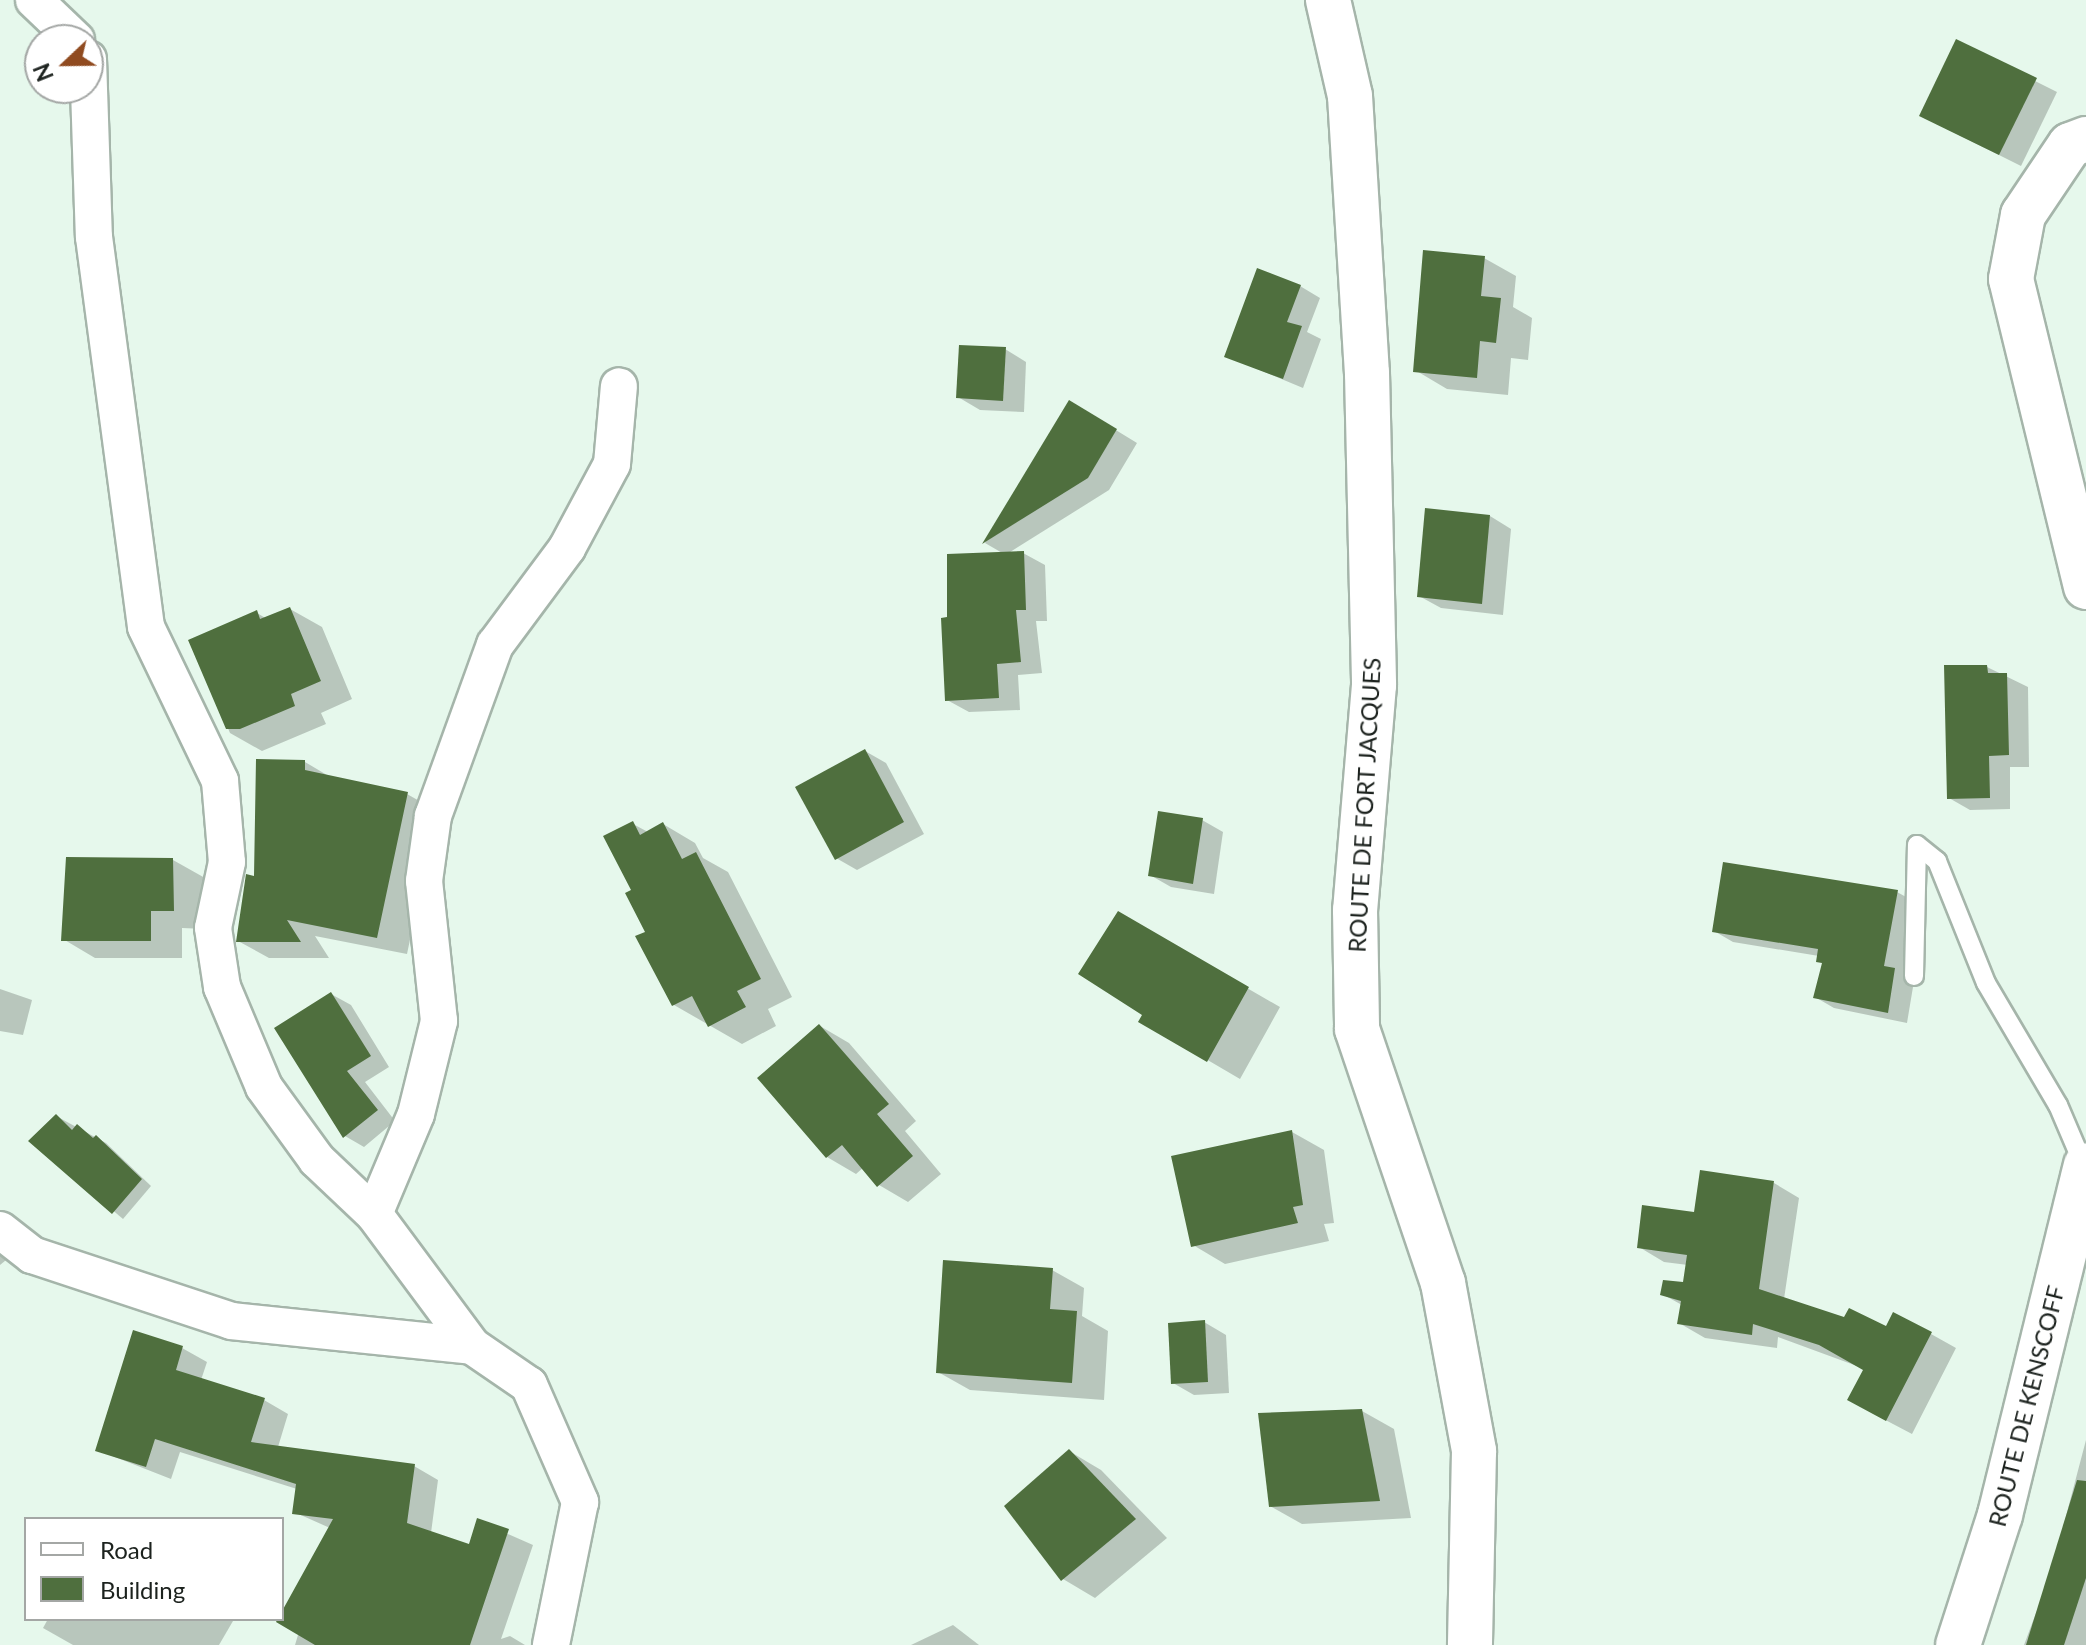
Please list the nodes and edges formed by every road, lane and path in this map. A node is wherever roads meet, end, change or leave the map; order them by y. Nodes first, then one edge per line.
1 (34, 0) edge
2 (1328, 0) edge
3 (59, 24) edge
4 (90, 104) edge
5 (2086, 139) edge
6 (619, 386) dead end
7 (2086, 587) edge
8 (1914, 976) dead end
9 (2086, 1167) edge
10 (374, 1214) junction
11 (0, 1230) edge
12 (472, 1346) junction
13 (551, 1645) edge
14 (1470, 1645) edge
15 (1958, 1645) edge

1 - 3 street
2 - 14 street, ROUTE DE FORT JACQUES
4 - 10 street
5 - 7 street
6 - 10 street
8 - 9 lane
9 - 15 street, ROUTE DE KENSCOFF
10 - 12 street
11 - 12 street
12 - 13 street

